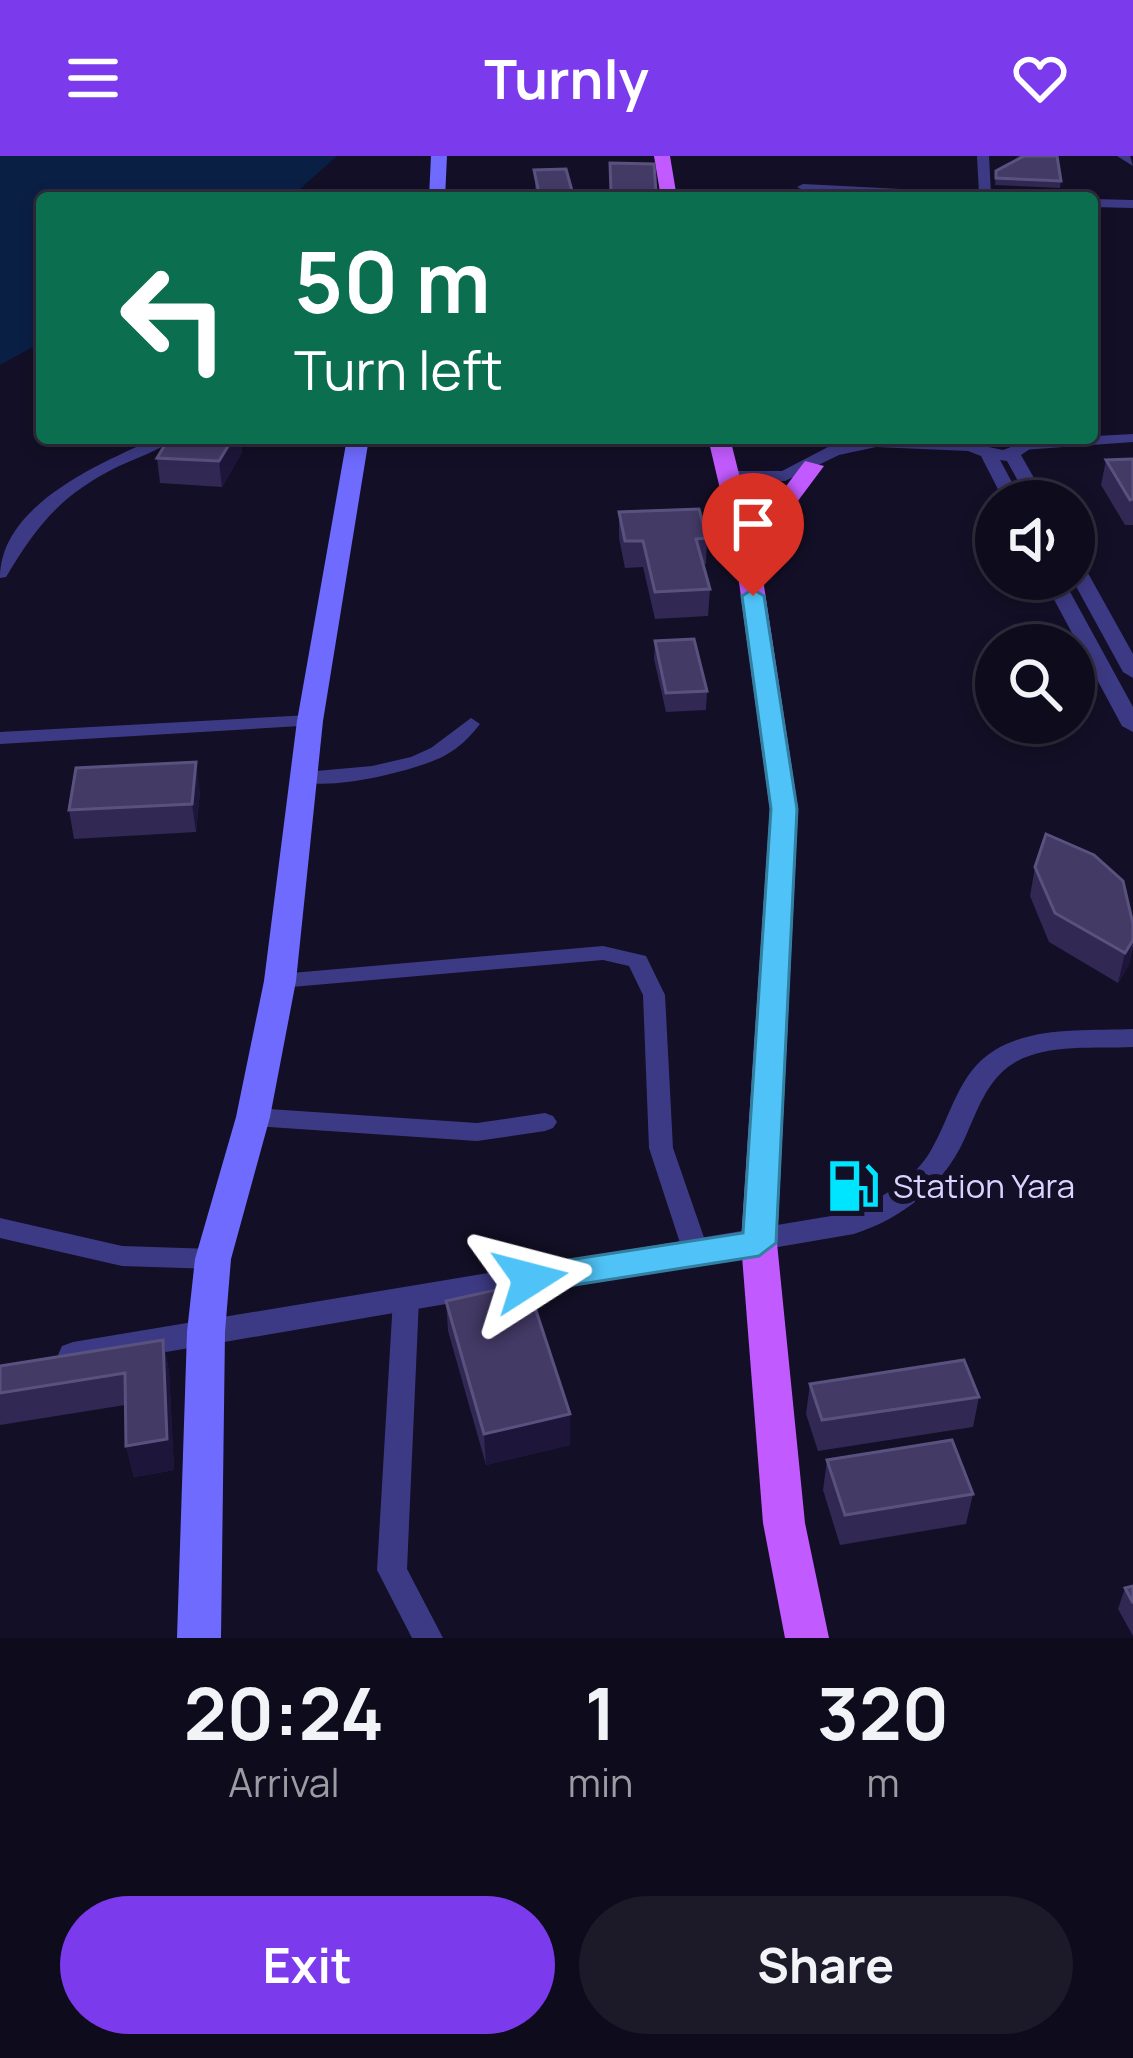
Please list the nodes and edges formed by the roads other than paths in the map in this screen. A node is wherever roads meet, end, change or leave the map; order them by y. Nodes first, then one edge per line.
1 (439, 156) edge
2 (662, 156) edge
3 (983, 156) edge
4 (1123, 156) edge
5 (1133, 164) edge
6 (803, 187) dead end
7 (437, 192) edge
8 (668, 192) edge
9 (886, 192) edge
10 (985, 192) edge
11 (1098, 202) edge
12 (1133, 204) edge
13 (1133, 438) edge
14 (1098, 440) edge
15 (155, 444) edge
16 (357, 444) edge
17 (721, 444) edge
18 (978, 446) edge
19 (1016, 446) edge
20 (813, 466) junction
21 (730, 476) junction
22 (1000, 480) edge
23 (1030, 480) edge
24 (747, 553) junction
25 (0, 574) edge
26 (1093, 600) edge
27 (1114, 638) junction
28 (1095, 639) edge
29 (1095, 659) edge
30 (1133, 672) edge
31 (310, 721) junction
32 (471, 724) dead end
33 (1133, 726) edge
34 (0, 738) edge
35 (305, 778) junction
36 (280, 981) junction
37 (1133, 1037) edge
38 (253, 1117) junction
39 (545, 1122) dead end
40 (0, 1228) edge
41 (759, 1243) junction
42 (695, 1252) junction
43 (214, 1259) junction
44 (406, 1299) junction
45 (206, 1331) junction
46 (46, 1360) edge
47 (199, 1638) edge
48 (428, 1638) edge
49 (807, 1638) edge

1 - 7 main road
2 - 8 main road
3 - 10 street
4 - 5 street
6 - 9 street
11 - 12 street
13 - 14 street
15 - 25 street
16 - 31 main road
17 - 21 main road
18 - 19 street
18 - 20 street
18 - 22 street
19 - 23 street
20 - 21 street
20 - 24 main road
21 - 24 main road
24 - 41 main road
26 - 27 street
27 - 28 street
27 - 30 street
29 - 33 street
31 - 34 street
31 - 35 main road
32 - 35 street
35 - 36 main road
36 - 38 main road
36 - 42 street
37 - 41 street
38 - 39 street
38 - 43 main road
40 - 43 street
41 - 42 street
41 - 49 main road
42 - 44 street
43 - 45 main road
44 - 45 street
44 - 48 street
45 - 46 street
45 - 47 main road

